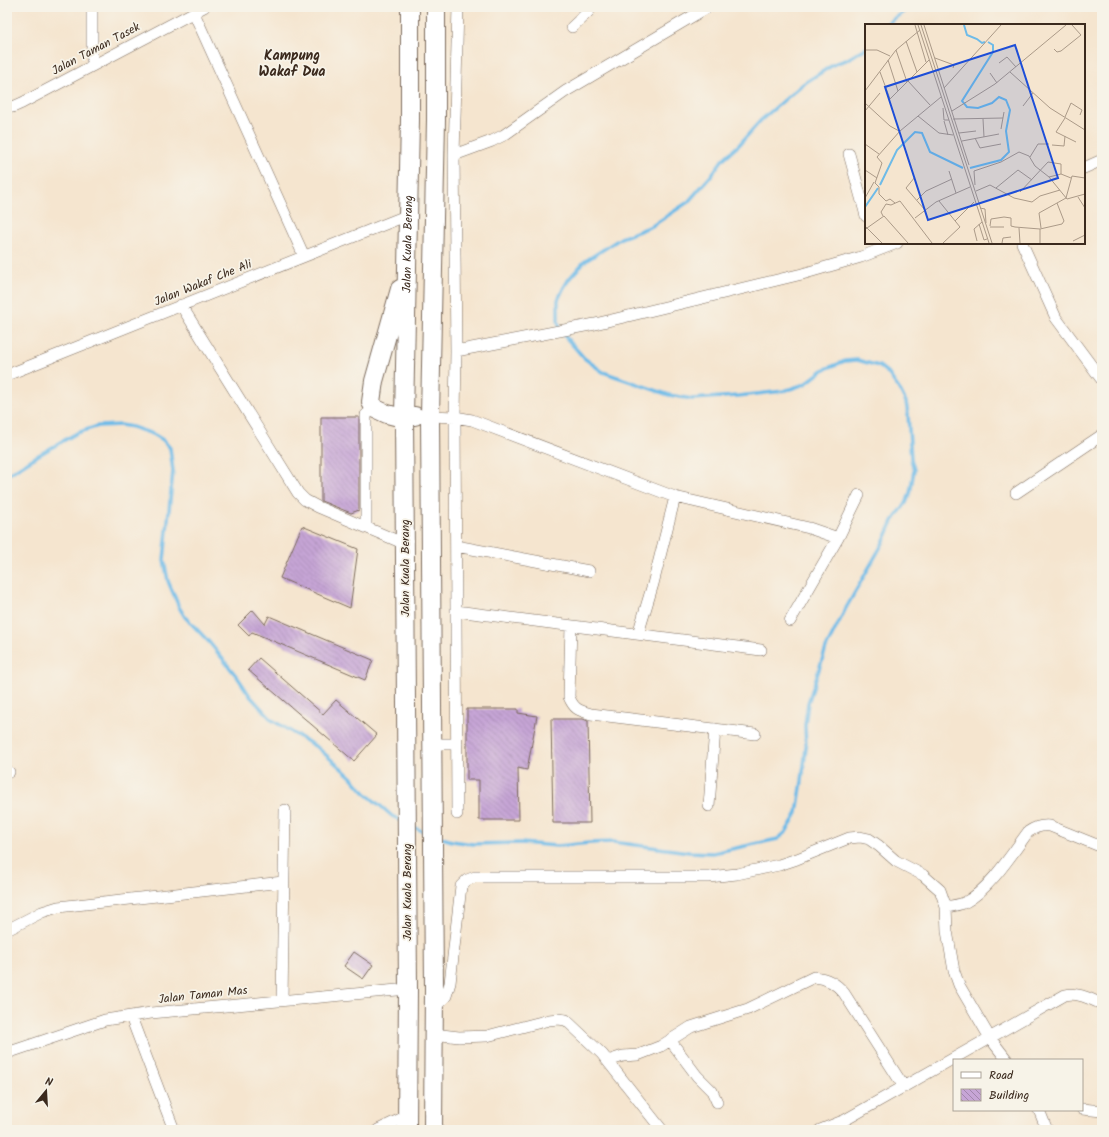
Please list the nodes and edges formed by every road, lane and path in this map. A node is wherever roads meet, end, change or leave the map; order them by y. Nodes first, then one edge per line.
1 (92, 7) edge
2 (204, 7) edge
3 (410, 7) edge
4 (436, 7) edge
5 (458, 7) edge
6 (590, 7) edge
7 (708, 7) edge
8 (187, 12) edge
9 (572, 27) dead end
10 (92, 66) junction
11 (7, 106) edge
12 (849, 154) dead end
13 (454, 155) junction
14 (1102, 160) edge
15 (1085, 168) edge
16 (865, 212) edge
17 (408, 214) junction
18 (891, 244) edge
19 (1022, 244) edge
20 (874, 247) edge
21 (304, 256) junction
22 (407, 264) junction
23 (181, 305) junction
24 (456, 351) junction
25 (7, 375) edge
26 (1102, 380) edge
27 (374, 408) junction
28 (404, 416) junction
29 (430, 416) junction
30 (455, 416) junction
31 (1102, 435) edge
32 (1016, 493) dead end
33 (859, 495) dead end
34 (675, 497) junction
35 (366, 528) junction
36 (838, 538) junction
37 (405, 544) junction
38 (456, 546) junction
39 (589, 572) dead end
40 (456, 611) junction
41 (790, 621) dead end
42 (571, 626) junction
43 (638, 634) junction
44 (761, 650) dead end
45 (715, 729) junction
46 (755, 734) dead end
47 (432, 744) junction
48 (457, 744) junction
49 (709, 806) dead end
50 (285, 810) dead end
51 (457, 814) dead end
52 (1102, 847) edge
53 (284, 882) junction
54 (946, 907) junction
55 (7, 930) edge
56 (408, 989) junction
57 (282, 1000) junction
58 (1102, 1004) edge
59 (434, 1008) junction
60 (131, 1017) junction
61 (434, 1034) junction
62 (990, 1038) junction
63 (670, 1040) junction
64 (7, 1053) edge
65 (953, 1059) edge
66 (953, 1059) edge
67 (1006, 1059) edge
68 (608, 1062) junction
69 (904, 1087) junction
70 (717, 1102) dead end
71 (1083, 1109) edge
72 (1039, 1111) edge
73 (1102, 1111) edge
74 (407, 1123) edge
75 (174, 1130) edge
76 (378, 1130) edge
77 (433, 1130) edge
78 (662, 1130) edge
79 (820, 1130) edge
80 (1047, 1130) edge

1 - 10 street
2 - 8 street, Jalan Taman Tasek
3 - 17 highway, Jalan Kuala Berang
4 - 29 highway
5 - 13 street
6 - 9 street
7 - 13 street
8 - 10 street, Jalan Taman Tasek
8 - 21 street
10 - 11 street, Jalan Taman Tasek
12 - 16 street
13 - 24 street
14 - 15 street
17 - 21 street, Jalan Wakaf Che Ali
17 - 22 highway, Jalan Kuala Berang
18 - 20 street
19 - 26 street
20 - 24 street
21 - 23 street, Jalan Wakaf Che Ali
22 - 27 highway
22 - 28 highway, Jalan Kuala Berang
23 - 25 street, Jalan Wakaf Che Ali
23 - 35 street
24 - 30 street
27 - 28 highway
27 - 35 street
28 - 29 highway
28 - 37 highway, Jalan Kuala Berang
29 - 30 street
29 - 47 highway
30 - 34 street
30 - 38 street
31 - 32 street
33 - 36 street
34 - 36 street
34 - 43 street
35 - 37 street
36 - 41 street
37 - 56 highway, Jalan Kuala Berang
38 - 39 street
38 - 40 street
40 - 42 street
40 - 48 street
42 - 43 street
42 - 45 street
43 - 44 street
45 - 46 street
45 - 49 street
47 - 48 street
47 - 59 highway
48 - 51 street
50 - 53 street
52 - 54 street
53 - 55 street
53 - 57 street
54 - 59 street
54 - 62 street
56 - 57 street, Jalan Taman Mas
56 - 74 highway, Jalan Kuala Berang
57 - 60 street, Jalan Taman Mas
58 - 62 street
59 - 61 highway
60 - 64 street, Jalan Taman Mas
60 - 75 street
61 - 68 street
61 - 77 highway
62 - 66 street
62 - 67 street
63 - 68 street
63 - 69 street
63 - 70 street
65 - 69 street
68 - 78 street
69 - 79 street
71 - 73 street
72 - 80 street
74 - 76 street

